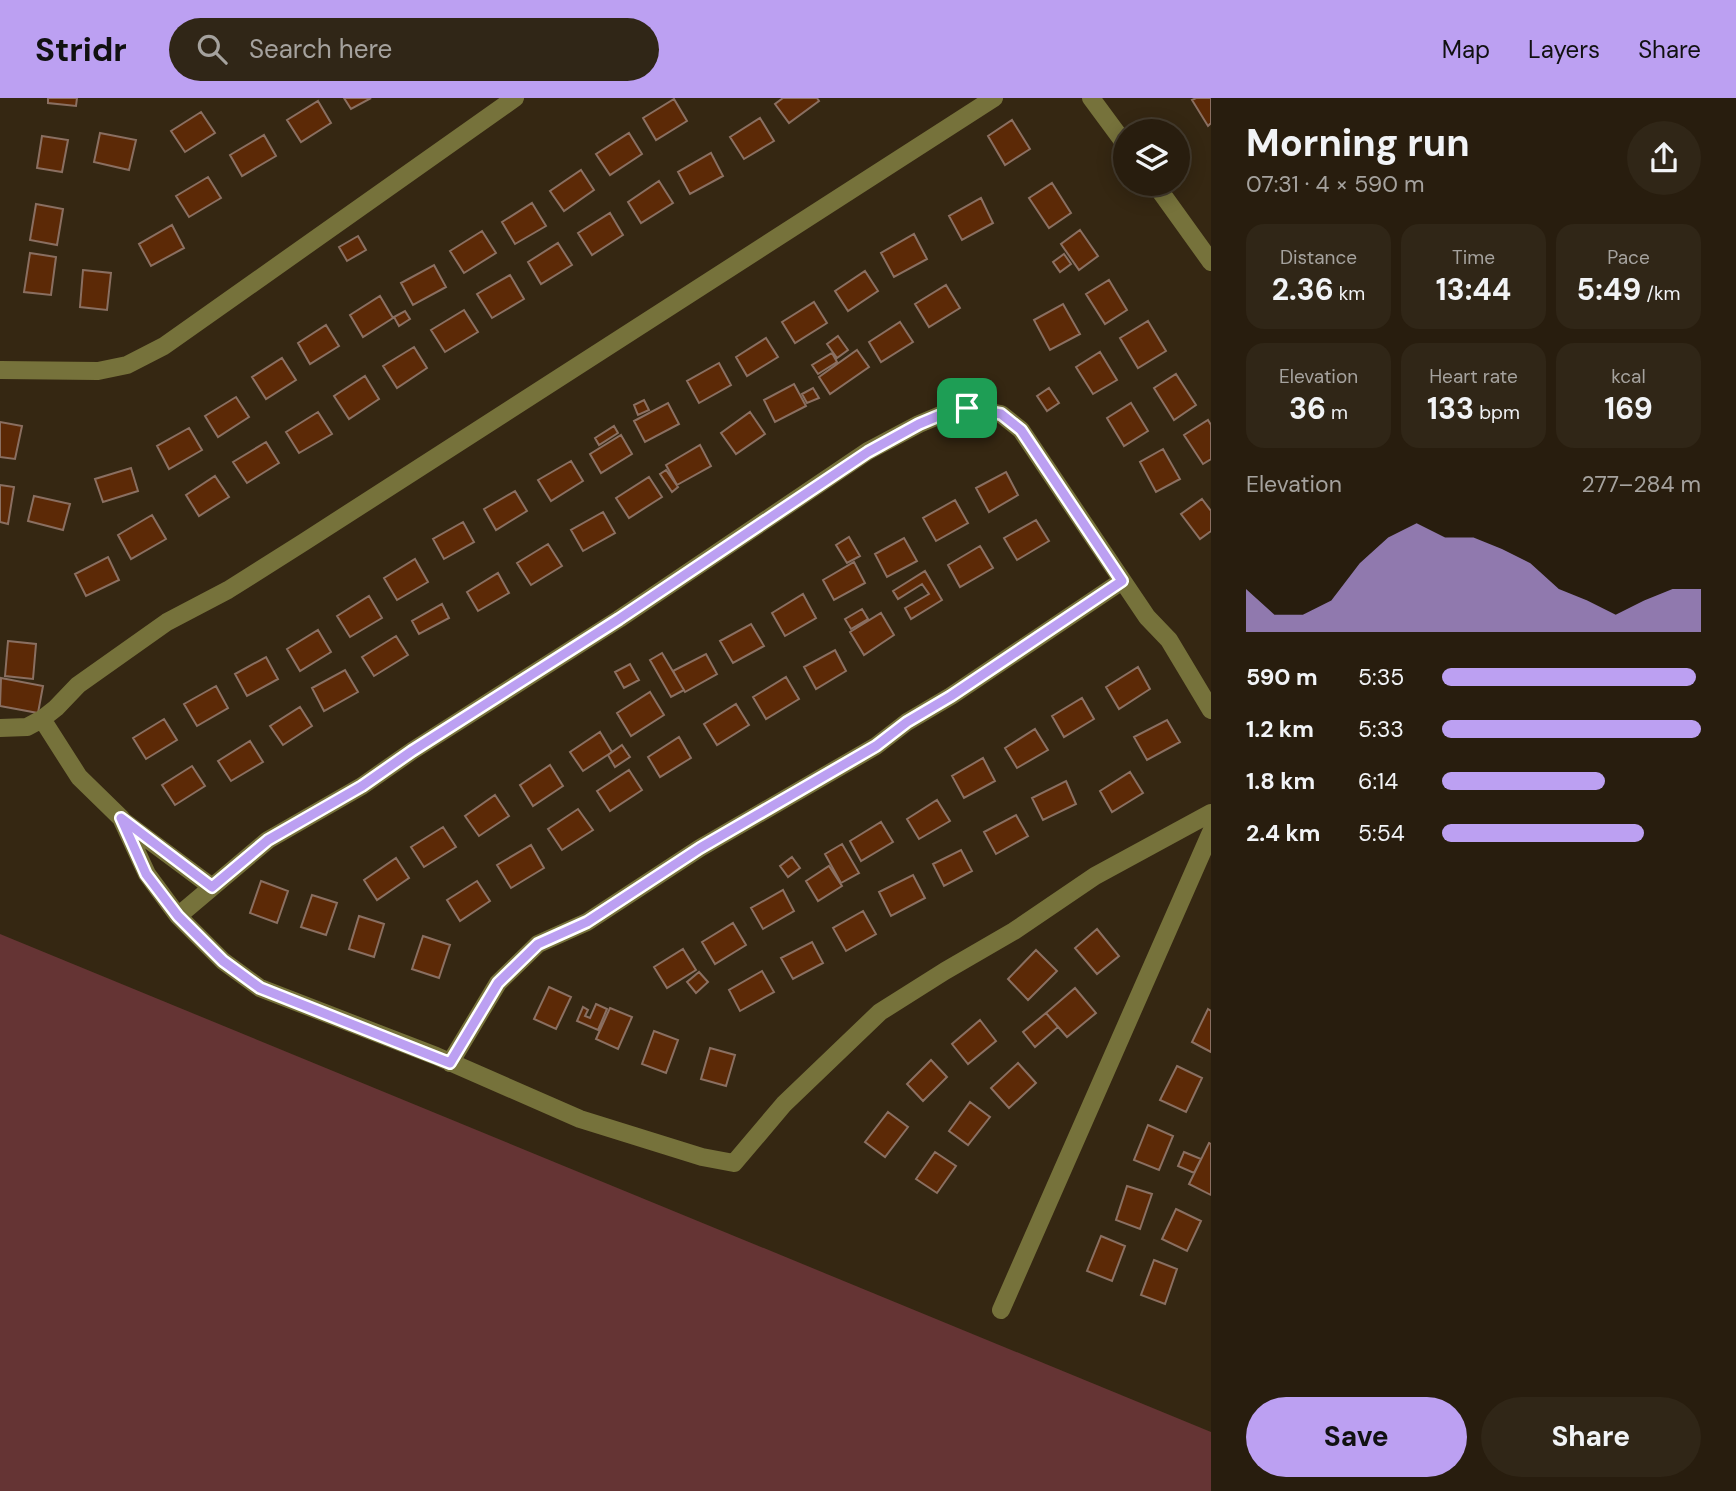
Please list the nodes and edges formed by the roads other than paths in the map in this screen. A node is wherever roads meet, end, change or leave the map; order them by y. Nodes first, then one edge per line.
1 (515, 98) edge
2 (994, 98) edge
3 (1091, 98) edge
4 (1113, 128) edge
5 (1166, 196) edge
6 (1204, 237) edge
7 (1211, 262) edge
8 (0, 370) edge
9 (1122, 581) junction
10 (1211, 710) edge
11 (42, 719) junction
12 (0, 727) edge
13 (1211, 813) edge
14 (121, 818) junction
15 (1211, 832) edge
16 (212, 887) junction
17 (178, 916) junction
18 (450, 1063) junction
19 (1001, 1310) dead end

1 - 8 street
2 - 11 street
3 - 4 street
5 - 6 street
6 - 7 street
9 - 10 street
9 - 16 street
9 - 18 street
11 - 12 street
11 - 14 street
13 - 18 street
14 - 16 street
14 - 17 street
15 - 19 street
16 - 17 street
17 - 18 street

